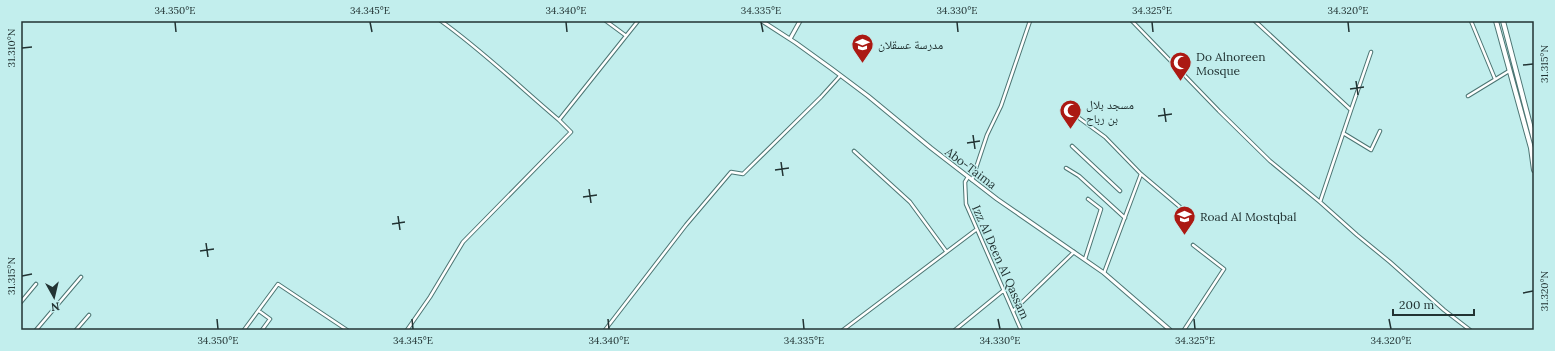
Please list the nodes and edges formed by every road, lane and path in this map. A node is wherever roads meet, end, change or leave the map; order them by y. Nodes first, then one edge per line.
1 (441, 21) edge
2 (606, 21) edge
3 (638, 21) edge
4 (762, 21) edge
5 (800, 21) edge
6 (1030, 21) edge
7 (1132, 21) edge
8 (1255, 21) edge
9 (1471, 21) edge
10 (1496, 21) edge
11 (1503, 21) edge
12 (625, 35) junction
13 (790, 39) junction
14 (1371, 52) dead end
15 (1509, 71) junction
16 (840, 76) junction
17 (1495, 79) junction
18 (1518, 79) junction
19 (1512, 81) junction
20 (1468, 96) dead end
21 (1351, 110) junction
22 (1079, 118) dead end
23 (560, 120) junction
24 (1380, 131) dead end
25 (1342, 133) junction
26 (1534, 140) edge
27 (1072, 146) dead end
28 (854, 151) dead end
29 (1066, 168) dead end
30 (1534, 170) edge
31 (1141, 174) junction
32 (968, 177) junction
33 (972, 180) junction
34 (1120, 191) dead end
35 (1088, 199) dead end
36 (1320, 202) junction
37 (1180, 207) dead end
38 (1125, 218) junction
39 (977, 229) junction
40 (1193, 245) dead end
41 (946, 251) junction
42 (1074, 252) junction
43 (1085, 259) junction
44 (1104, 273) junction
45 (81, 276) dead end
46 (36, 284) dead end
47 (1004, 290) junction
48 (21, 302) edge
49 (259, 311) junction
50 (1014, 311) junction
51 (89, 315) dead end
52 (36, 330) edge
53 (76, 330) edge
54 (244, 330) edge
55 (262, 330) edge
56 (347, 330) edge
57 (407, 330) edge
58 (605, 330) edge
59 (843, 330) edge
60 (955, 330) edge
61 (1021, 330) edge
62 (1170, 330) edge
63 (1184, 330) edge
64 (1470, 330) edge

1 - 23 street
2 - 12 street
3 - 12 street
4 - 13 street, Abo-Taima
5 - 13 street
6 - 33 street
7 - 36 street
8 - 21 street
9 - 17 street
10 - 15 highway
11 - 18 highway
12 - 23 street
13 - 16 street, Abo-Taima
14 - 21 street
15 - 17 street
15 - 19 highway
16 - 32 street, Abo-Taima
16 - 58 street
17 - 20 street
18 - 19 highway
18 - 26 highway
19 - 30 highway
21 - 25 street
22 - 31 street
23 - 57 street
24 - 25 street
25 - 36 street
27 - 34 street
28 - 41 street
29 - 38 street
31 - 37 street
31 - 38 street
32 - 33 street, Abo-Taima
32 - 39 street, Izz Al Deen Al Qassam
33 - 42 street, Abo-Taima
35 - 43 street
36 - 64 street
38 - 44 street
39 - 41 street
39 - 47 street, Izz Al Deen Al Qassam
40 - 63 street
41 - 59 street
42 - 43 street, Abo-Taima
42 - 50 street
43 - 44 street, Abo-Taima
44 - 62 street, Abo-Taima
45 - 52 street
46 - 48 street
47 - 50 street, Izz Al Deen Al Qassam
47 - 60 street
49 - 54 street
49 - 55 street
49 - 56 street
50 - 61 street, Izz Al Deen Al Qassam
51 - 53 street

